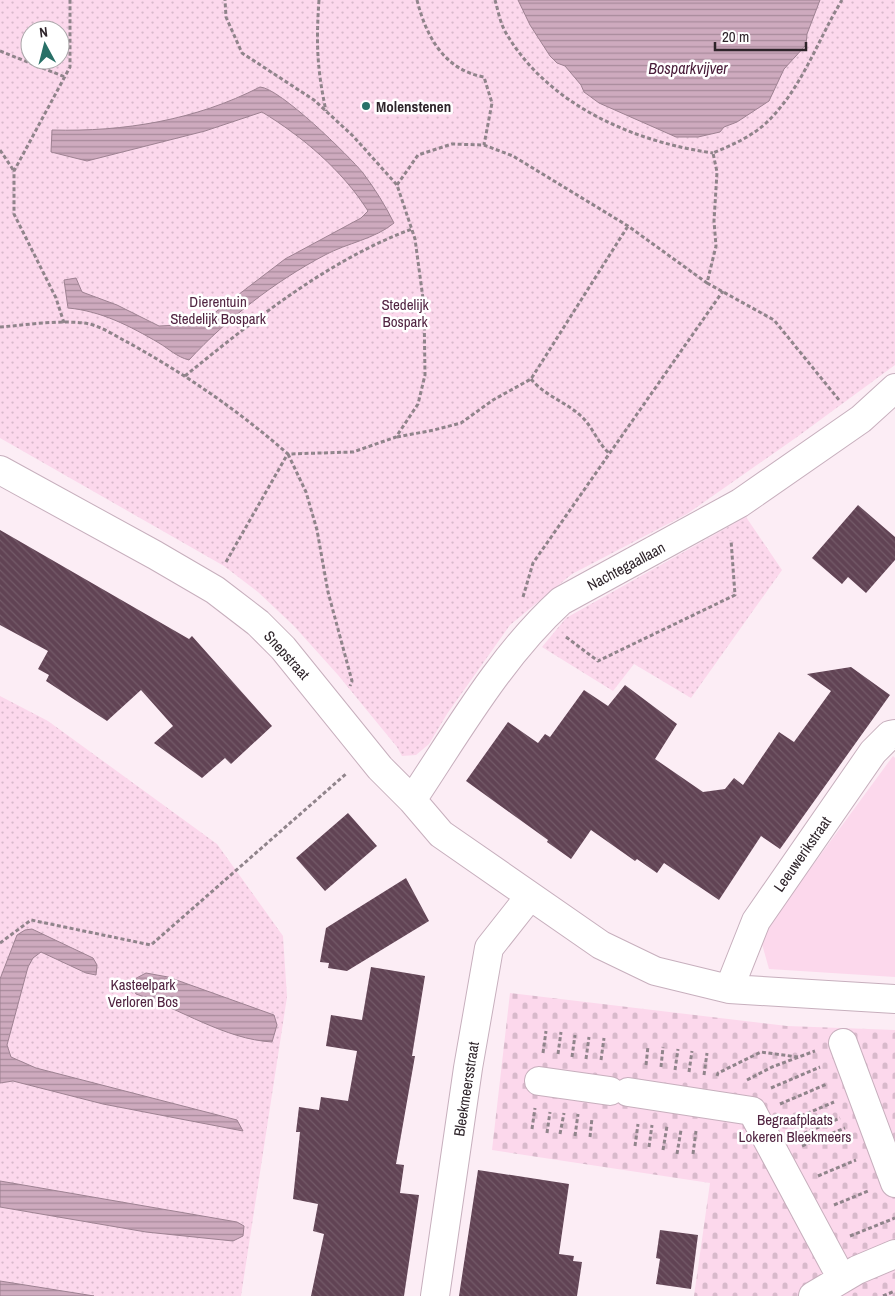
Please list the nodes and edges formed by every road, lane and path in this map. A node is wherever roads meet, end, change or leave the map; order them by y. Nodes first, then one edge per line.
1 (70, 0) edge
2 (225, 0) edge
3 (319, 0) edge
4 (417, 0) edge
5 (495, 0) edge
6 (842, 0) edge
7 (0, 51) edge
8 (65, 77) junction
9 (326, 111) junction
10 (484, 145) junction
11 (0, 150) edge
12 (713, 153) junction
13 (14, 171) junction
14 (397, 185) junction
15 (628, 226) junction
16 (412, 229) junction
17 (707, 283) junction
18 (723, 291) junction
19 (64, 323) junction
20 (0, 327) edge
21 (185, 376) junction
22 (531, 379) junction
23 (895, 388) edge
24 (857, 422) junction
25 (396, 437) junction
26 (288, 454) junction
27 (610, 454) junction
28 (0, 470) edge
29 (730, 510) junction
30 (215, 590) junction
31 (542, 618) junction
32 (525, 639) junction
33 (340, 717) junction
34 (895, 734) edge
35 (370, 753) junction
36 (412, 800) junction
37 (530, 896) junction
38 (0, 944) edge
39 (729, 989) junction
40 (895, 999) edge
41 (798, 1057) junction
42 (745, 1080) dead end
43 (539, 1081) dead end
44 (858, 1082) junction
45 (753, 1129) junction
46 (883, 1149) junction
47 (895, 1182) edge
48 (793, 1189) junction
49 (809, 1218) junction
50 (895, 1218) edge
51 (826, 1249) junction
52 (895, 1254) edge
53 (842, 1279) junction
54 (895, 1291) edge
55 (435, 1296) edge
56 (813, 1296) edge
57 (883, 1296) edge

1 - 8 path
2 - 9 path
3 - 9 path
4 - 10 path
5 - 12 path
6 - 12 path
7 - 8 path
8 - 13 path
9 - 14 path
10 - 14 path
10 - 15 path
11 - 13 path
12 - 17 path
13 - 19 path
14 - 16 path
15 - 17 path
15 - 22 path
16 - 21 path
16 - 25 path
17 - 18 path
18 - 24 path
18 - 27 path
19 - 20 path
19 - 21 path
21 - 26 path
22 - 25 path
22 - 27 path
23 - 24 street, Nachtegaallaan
24 - 29 street, Nachtegaallaan
25 - 26 path
26 - 30 path
26 - 33 path
27 - 32 path
28 - 30 street, Snepstraat
29 - 31 street, Nachtegaallaan
29 - 31 path
30 - 33 street, Snepstraat
31 - 32 street, Nachtegaallaan
32 - 36 street, Nachtegaallaan
33 - 35 street, Snepstraat
34 - 39 street, Leeuwerikstraat
35 - 36 street, Snepstraat
35 - 38 path
36 - 37 street, Snepstraat
37 - 39 street
37 - 55 street, Bleekmeersstraat
39 - 40 street
41 - 42 path
41 - 44 path
41 - 45 path
43 - 45 street
44 - 45 path
44 - 45 path
44 - 45 path
44 - 45 path
44 - 45 path
44 - 46 street
45 - 48 street
46 - 47 street
46 - 48 path
47 - 49 path
48 - 49 street
49 - 51 street
50 - 51 path
51 - 53 street
52 - 53 street
53 - 56 street
54 - 57 path

